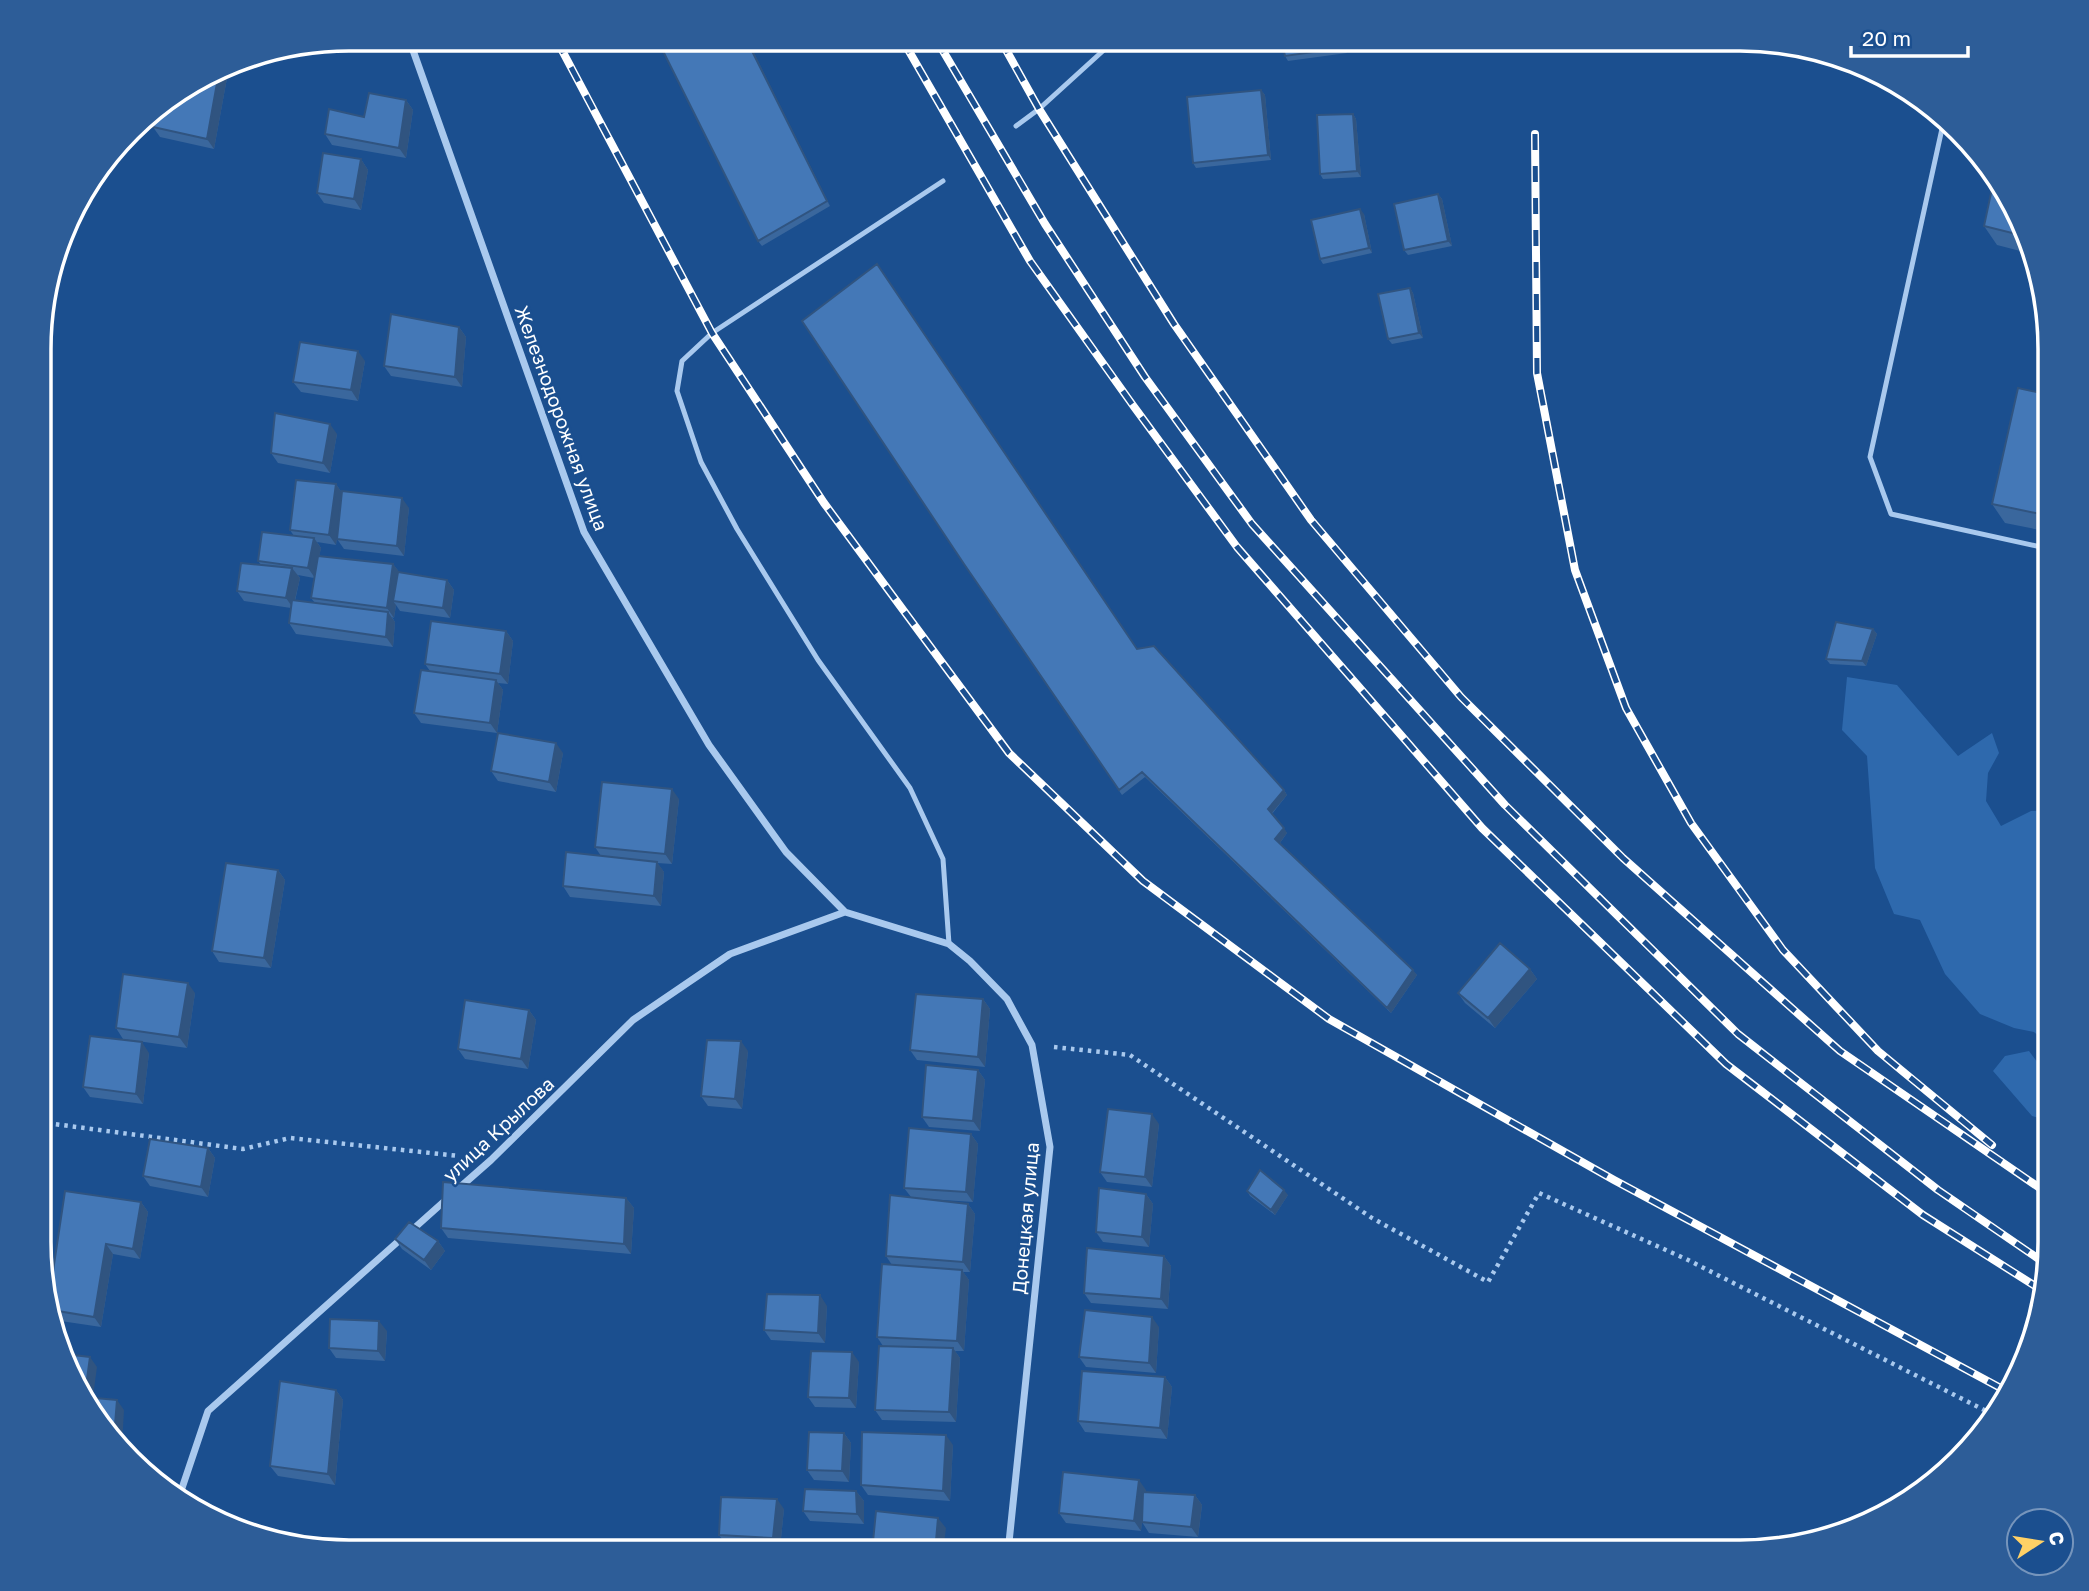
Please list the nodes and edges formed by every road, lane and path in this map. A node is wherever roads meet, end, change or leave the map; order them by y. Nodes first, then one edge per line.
1 (413, 51) edge
2 (1103, 51) edge
3 (1016, 126) dead end
4 (1942, 129) edge
5 (943, 181) dead end
6 (2038, 546) edge
7 (845, 912) junction
8 (949, 944) junction
9 (1032, 1045) junction
10 (51, 1123) edge
11 (491, 1160) junction
12 (1986, 1411) edge
13 (182, 1489) edge
14 (1009, 1540) edge

1 - 7 street, Железнодорожная улица
2 - 3 lane
4 - 6 lane
5 - 8 lane
7 - 8 street, Донецкая улица
7 - 11 street, улица Крылова
8 - 9 street, Донецкая улица
9 - 12 path
9 - 14 street, Донецкая улица
10 - 11 path
11 - 13 street, улица Крылова

